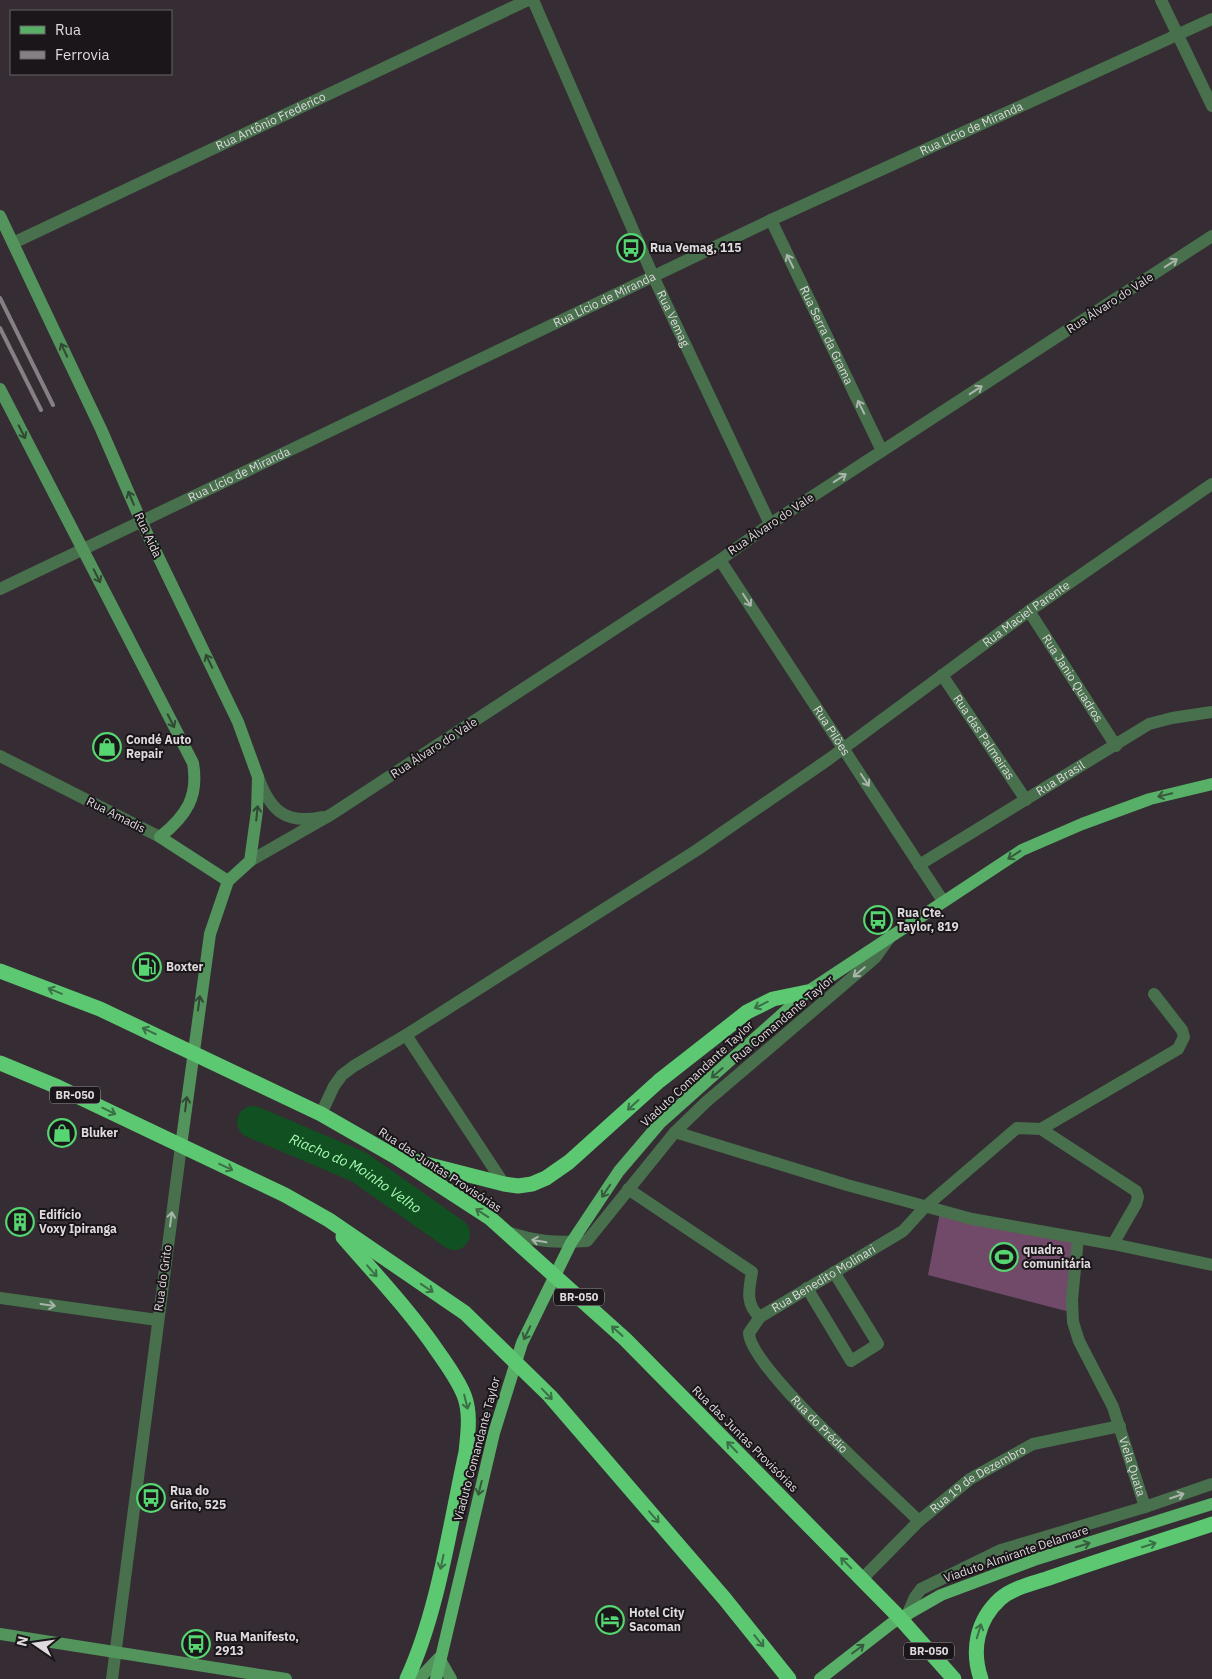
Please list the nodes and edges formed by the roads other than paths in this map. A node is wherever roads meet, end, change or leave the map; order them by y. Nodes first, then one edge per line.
1 (528, 0) edge
2 (533, 0) edge
3 (1161, 0) edge
4 (1212, 19) edge
5 (1177, 35) junction
6 (1212, 106) edge
7 (0, 216) edge
8 (770, 220) junction
9 (1212, 236) edge
10 (13, 243) junction
11 (653, 276) junction
12 (0, 389) edge
13 (882, 451) junction
14 (1212, 484) edge
15 (141, 521) junction
16 (770, 524) junction
17 (83, 549) junction
18 (720, 560) junction
19 (0, 589) edge
20 (1028, 611) junction
21 (942, 675) junction
22 (1212, 712) edge
23 (1116, 746) junction
24 (844, 748) junction
25 (0, 756) edge
26 (258, 777) junction
27 (1212, 784) edge
28 (1026, 800) junction
29 (332, 814) junction
30 (160, 837) junction
31 (250, 861) junction
32 (919, 865) junction
33 (228, 881) junction
34 (943, 901) junction
35 (891, 936) junction
36 (0, 971) edge
37 (807, 992) junction
38 (1154, 994) dead end
39 (406, 1036) junction
40 (193, 1052) junction
41 (0, 1064) edge
42 (321, 1114) junction
43 (1036, 1129) junction
44 (675, 1132) junction
45 (182, 1146) junction
46 (396, 1157) junction
47 (504, 1184) junction
48 (628, 1189) junction
49 (926, 1207) junction
50 (329, 1220) junction
51 (507, 1232) junction
52 (1078, 1238) junction
53 (1113, 1244) junction
54 (1212, 1265) edge
55 (834, 1272) junction
56 (807, 1288) junction
57 (0, 1298) edge
58 (760, 1317) junction
59 (157, 1320) junction
60 (1120, 1426) junction
61 (1212, 1484) edge
62 (1212, 1504) edge
63 (1145, 1507) junction
64 (919, 1521) junction
65 (1212, 1524) edge
66 (862, 1580) junction
67 (904, 1623) junction
68 (0, 1634) edge
69 (116, 1652) junction
70 (440, 1653) junction
71 (112, 1679) edge
72 (286, 1679) edge
73 (407, 1679) edge
74 (419, 1679) edge
75 (436, 1679) edge
76 (451, 1679) edge
77 (789, 1679) edge
78 (820, 1679) edge
79 (954, 1679) edge
80 (981, 1679) edge

1 - 10 street, Rua Antônio Frederico
2 - 11 street, Rua Vemag
3 - 5 street
4 - 5 street, Rua Lício de Miranda
5 - 6 street
5 - 8 street, Rua Lício de Miranda
7 - 10 street, Rua Aida
8 - 11 street, Rua Lício de Miranda
13 -> 8 street, Rua Serra da Grama
13 -> 9 street, Rua Álvaro do Vale
15 -> 10 street, Rua Aida
11 - 15 street, Rua Lício de Miranda
11 - 16 street, Rua Vemag
12 -> 17 street
16 -> 13 street, Rua Álvaro do Vale
14 - 20 street, Rua Maciel Parente
15 - 17 street, Rua Lício de Miranda
26 -> 15 street, Rua Aida
16 - 18 street, Rua Álvaro do Vale
17 - 19 street, Rua Lício de Miranda
17 -> 30 street
18 -> 24 street, Rua Pilões
18 - 29 street, Rua Álvaro do Vale
20 - 21 street, Rua Maciel Parente
20 - 23 street, Rua Janio Quadros
21 - 24 street, Rua Maciel Parente
21 - 28 street, Rua das Palmeiras
22 - 23 street, Rua Brasil
23 - 28 street, Rua Brasil
24 -> 32 street, Rua Pilões
24 - 39 street, Rua Maciel Parente
25 - 30 street, Rua Amadis
26 - 29 street, Rua Álvaro do Vale
31 -> 26 street, Rua Aida
27 -> 34 main road, Viaduto Comandante Taylor
28 - 32 street, Rua Brasil
29 - 31 street, Rua Álvaro do Vale
30 - 33 street, Rua Amadis
31 - 33 street, Rua Álvaro do Vale
32 - 34 street, Rua Pilões
40 -> 33 street, Rua do Grito
34 - 35 main road, Viaduto Comandante Taylor
35 - 37 main road, Viaduto Comandante Taylor
35 -> 44 street, Rua Comandante Taylor
40 -> 36 highway, Rua das Juntas Provisórias / BR-050
37 -> 47 highway
37 -> 70 main road, Viaduto Comandante Taylor
38 - 43 street, Rua Benedito Molinari
39 - 42 street, Rua Maciel Parente
39 - 47 street, Rua das Juntas Provisórias
40 - 42 highway, Rua das Juntas Provisórias / BR-050
45 -> 40 street, Rua do Grito
41 -> 45 highway, BR-050
42 - 46 highway, Rua das Juntas Provisórias / BR-050
43 - 49 street, Rua Benedito Molinari
43 - 53 street
44 - 48 street, Rua Comandante Taylor
44 - 49 street
45 -> 50 highway, BR-050
59 -> 45 street, Rua do Grito
46 - 47 highway
51 -> 46 highway, Rua das Juntas Provisórias / BR-050
48 -> 51 street, Rua Comandante Taylor
48 - 58 street, Rua Benedito Molinari
49 - 52 street
49 - 55 street, Rua Benedito Molinari
50 -> 73 highway
50 -> 77 highway, BR-050
66 -> 51 highway, Rua das Juntas Provisórias / BR-050
52 - 53 street
52 - 60 street, Viela Quata
53 - 54 street
55 - 56 street, Rua Benedito Molinari
55 - 56 street
56 - 58 street, Rua Benedito Molinari
57 -> 59 street
58 - 64 street, Rua do Prédio
59 - 69 street, Rua do Grito
60 - 63 street, Viela Quata
60 - 64 street, Rua 19 de Dezembro
63 -> 61 street
78 -> 62 main road, Viaduto Almirante Delamare
63 - 67 street
64 - 66 street, Rua 19 de Dezembro
80 -> 65 highway
66 - 67 highway, Rua das Juntas Provisórias / BR-050
67 - 79 highway, Rua das Juntas Provisórias / BR-050
68 - 69 street
69 - 71 street, Rua do Grito
69 - 72 street
70 - 74 street
70 - 75 main road
70 - 76 street

